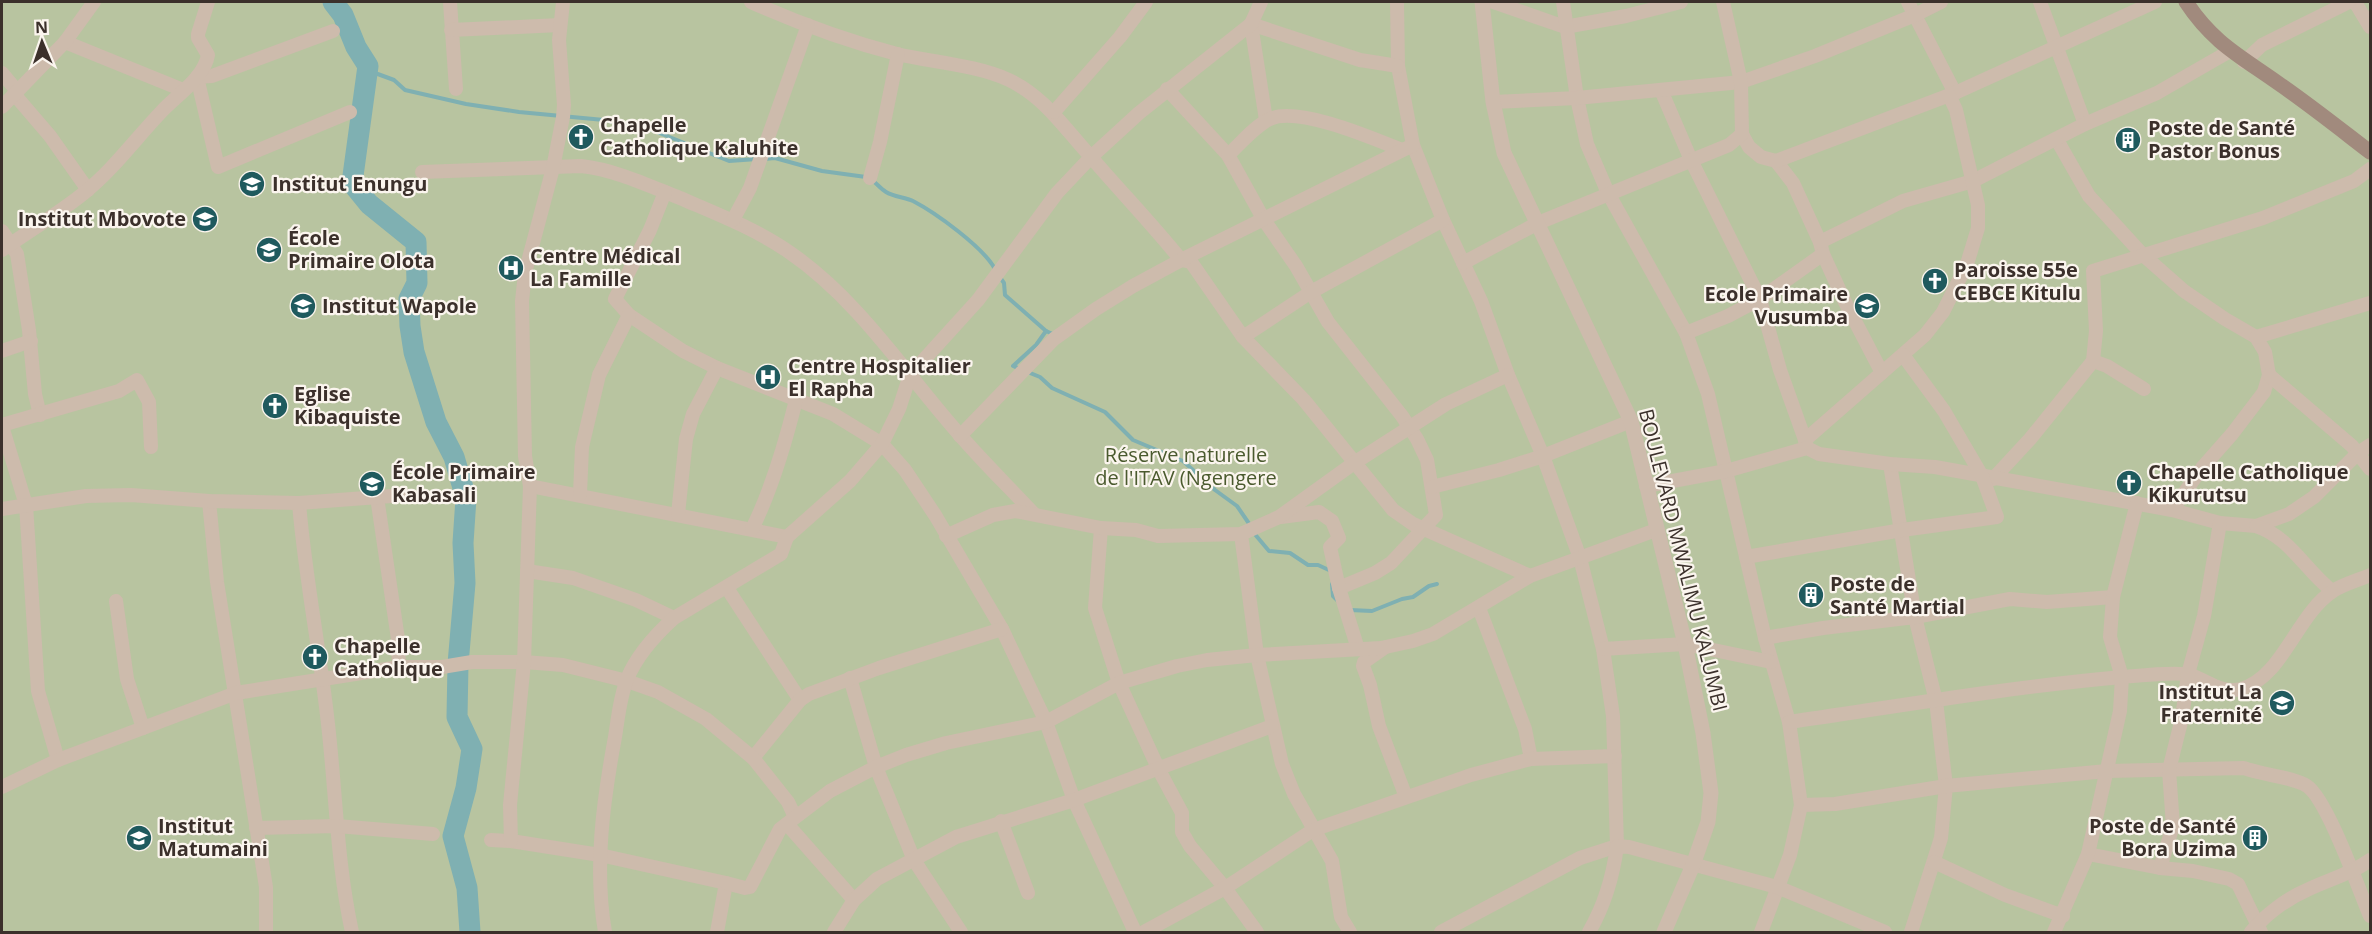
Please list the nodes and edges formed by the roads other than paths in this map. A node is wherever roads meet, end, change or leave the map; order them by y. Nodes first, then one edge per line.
1 (94, 2) edge
2 (208, 2) edge
3 (450, 2) edge
4 (563, 2) edge
5 (751, 2) edge
6 (1146, 2) edge
7 (1261, 2) edge
8 (1397, 2) edge
9 (1482, 2) edge
10 (1493, 2) edge
11 (1563, 2) edge
12 (1681, 2) edge
13 (1723, 2) edge
14 (1908, 2) edge
15 (1941, 2) edge
16 (2040, 2) edge
17 (2155, 2) edge
18 (2186, 2) edge
19 (2349, 2) edge
20 (2355, 2) edge
21 (1915, 15) junction
22 (1251, 24) junction
23 (560, 25) junction
24 (808, 25) junction
25 (1565, 27) junction
26 (2370, 27) edge
27 (451, 30) junction
28 (333, 31) dead end
29 (65, 42) junction
30 (2057, 45) junction
31 (2230, 51) junction
32 (898, 54) junction
33 (2244, 62) junction
34 (1398, 66) junction
35 (2, 74) edge
36 (197, 77) junction
37 (1741, 82) junction
38 (456, 89) dead end
39 (1167, 89) junction
40 (183, 90) junction
41 (1661, 90) junction
42 (16, 93) junction
43 (1952, 94) junction
44 (1577, 98) junction
45 (1493, 102) junction
46 (2, 106) edge
47 (350, 112) dead end
48 (1054, 112) junction
49 (1266, 120) junction
50 (2085, 124) junction
51 (1742, 134) junction
52 (2057, 140) junction
53 (1408, 148) junction
54 (2370, 152) edge
55 (1228, 155) junction
56 (1091, 157) junction
57 (1691, 160) junction
58 (1776, 161) junction
59 (553, 168) junction
60 (2370, 169) edge
61 (422, 172) dead end
62 (870, 178) dead end
63 (1973, 181) junction
64 (88, 190) junction
65 (665, 192) junction
66 (1608, 193) junction
67 (733, 220) junction
68 (1264, 220) junction
69 (1443, 220) junction
70 (1538, 223) junction
71 (2, 231) edge
72 (6, 247) edge
73 (1822, 248) junction
74 (2142, 254) junction
75 (1181, 260) junction
76 (1463, 263) junction
77 (1311, 292) junction
78 (1760, 299) junction
79 (2370, 303) edge
80 (629, 315) junction
81 (1686, 333) junction
82 (1243, 337) junction
83 (2256, 337) junction
84 (31, 341) junction
85 (2, 351) edge
86 (1903, 355) junction
87 (2093, 362) junction
88 (717, 368) junction
89 (1882, 373) junction
90 (910, 375) junction
91 (1508, 375) junction
92 (2269, 375) junction
93 (2144, 389) dead end
94 (796, 400) junction
95 (40, 415) junction
96 (1631, 421) junction
97 (2, 426) edge
98 (1410, 429) junction
99 (960, 436) junction
100 (882, 444) junction
101 (1806, 444) junction
102 (2370, 445) edge
103 (151, 447) dead end
104 (2358, 453) junction
105 (1543, 456) junction
106 (1354, 463) junction
107 (1890, 464) junction
108 (2370, 469) edge
109 (1726, 471) junction
110 (1988, 477) junction
111 (530, 486) junction
112 (1646, 486) junction
113 (1432, 487) junction
114 (580, 494) junction
115 (405, 495) dead end
116 (377, 497) junction
117 (209, 501) junction
118 (299, 503) junction
119 (2137, 503) junction
120 (26, 505) junction
121 (2, 509) edge
122 (2172, 510) junction
123 (1034, 513) junction
124 (678, 514) junction
125 (1279, 517) junction
126 (2220, 523) junction
127 (2256, 526) junction
128 (1101, 528) junction
129 (1425, 528) junction
130 (752, 530) junction
131 (1656, 530) junction
132 (1902, 530) junction
133 (1241, 534) junction
134 (946, 536) junction
135 (787, 537) junction
136 (1746, 557) junction
137 (1580, 558) junction
138 (527, 571) junction
139 (2370, 575) edge
140 (1530, 576) junction
141 (727, 588) junction
142 (1340, 588) junction
143 (2332, 591) junction
144 (2113, 597) junction
145 (116, 602) dead end
146 (1479, 608) junction
147 (1915, 617) junction
148 (674, 618) junction
149 (1002, 629) junction
150 (1765, 638) junction
151 (1685, 644) junction
152 (1385, 647) junction
153 (1358, 649) junction
154 (1603, 649) junction
155 (1257, 655) junction
156 (524, 662) junction
157 (1771, 662) junction
158 (399, 667) junction
159 (2188, 674) junction
160 (323, 677) junction
161 (2122, 677) junction
162 (850, 678) junction
163 (627, 681) junction
164 (1119, 683) junction
165 (236, 693) junction
166 (800, 700) junction
167 (1936, 701) junction
168 (1046, 722) junction
169 (1789, 722) junction
170 (1272, 726) junction
171 (143, 728) junction
172 (1615, 756) junction
173 (753, 758) junction
174 (1531, 759) junction
175 (58, 760) junction
176 (876, 767) junction
177 (1159, 770) junction
178 (2169, 770) junction
179 (2107, 771) junction
180 (1946, 786) junction
181 (2, 787) edge
182 (1406, 797) junction
183 (1074, 800) junction
184 (1801, 805) junction
185 (791, 820) junction
186 (1001, 821) junction
187 (337, 825) junction
188 (256, 828) junction
189 (1313, 830) junction
190 (433, 834) dead end
191 (491, 840) dead end
192 (511, 841) junction
193 (1617, 846) junction
194 (2088, 854) junction
195 (600, 855) junction
196 (914, 860) junction
197 (2370, 860) edge
198 (1934, 862) junction
199 (1694, 865) junction
200 (2160, 868) junction
201 (2352, 873) junction
202 (726, 883) junction
203 (1777, 887) junction
204 (1225, 888) junction
205 (1028, 893) dead end
206 (854, 900) junction
207 (2063, 916) junction
208 (2370, 916) edge
209 (1459, 928) edge
210 (2257, 930) edge
211 (266, 933) edge
212 (352, 933) edge
213 (605, 933) edge
214 (717, 933) edge
215 (834, 933) edge
216 (961, 933) edge
217 (1135, 933) edge
218 (1144, 933) edge
219 (1257, 933) edge
220 (1350, 933) edge
221 (1441, 933) edge
222 (1588, 933) edge
223 (1664, 933) edge
224 (1761, 933) edge
225 (1885, 933) edge
226 (1911, 933) edge
227 (2054, 933) edge

1 - 29 street
2 - 36 street
3 - 27 street
4 - 23 street
5 - 24 street
6 - 48 street
7 - 22 street
8 - 34 street
9 - 45 street, BOULEVARD MWALIMU KALUMBI
10 - 25 street
11 - 25 street
12 - 25 street
13 - 37 street
14 - 21 street
15 - 21 street
16 - 30 street
17 - 30 street
18 - 31 main road
19 - 33 street
20 - 26 street
21 - 37 street
21 - 43 street
22 - 34 street
22 - 39 street
22 - 49 street
23 - 27 street
23 - 59 street
24 - 32 street
24 - 67 street
25 - 44 street
27 - 38 street
28 - 36 street
29 - 40 street
29 - 42 street
30 - 43 street
30 - 50 street
31 - 33 main road
31 - 50 street
32 - 48 street
32 - 62 street
33 - 54 main road
34 - 53 street
35 - 42 street
36 - 40 street
36 - 47 street
37 - 41 street
37 - 51 street
39 - 55 street
39 - 56 street
40 - 64 street
41 - 44 street
41 - 57 street
42 - 46 street
42 - 64 street
43 - 58 street
43 - 63 street
44 - 45 street
44 - 66 street
45 - 70 street, BOULEVARD MWALIMU KALUMBI
48 - 56 street
49 - 53 street
49 - 55 street
50 - 52 street
51 - 57 street
51 - 58 street
52 - 63 street
52 - 74 street
53 - 68 street
53 - 69 street
55 - 68 street
56 - 75 street
56 - 90 street
57 - 66 street
57 - 78 street
58 - 73 street
59 - 61 street
59 - 65 street
59 - 111 street
60 - 74 street
63 - 73 street
63 - 86 street
64 - 72 street
65 - 67 street
65 - 80 street
66 - 70 street
66 - 81 street
67 - 90 street
68 - 75 street
68 - 77 street
69 - 76 street
69 - 77 street
70 - 76 street
70 - 96 street, BOULEVARD MWALIMU KALUMBI
71 - 72 street
72 - 84 street
73 - 78 street
73 - 89 street
74 - 83 street
74 - 87 street
75 - 82 street
75 - 99 street
76 - 91 street
77 - 82 street
77 - 98 street
78 - 81 street
78 - 101 street
79 - 83 street
80 - 88 street
80 - 114 street
81 - 109 street
82 - 106 street
83 - 92 street
84 - 85 street
84 - 95 street
86 - 89 street
86 - 110 street
87 - 93 street
87 - 110 street
88 - 94 street
88 - 124 street
89 - 101 street
90 - 99 street
90 - 100 street
91 - 98 street
91 - 105 street
92 - 104 street
92 - 122 street
94 - 100 street
94 - 130 street
95 - 97 street
95 - 103 street
96 - 105 street
96 - 112 street, BOULEVARD MWALIMU KALUMBI
97 - 120 street
98 - 106 street
98 - 113 street
99 - 123 street
100 - 134 street
100 - 135 street
101 - 107 street
101 - 109 street
102 - 104 street
104 - 108 street
104 - 127 street
105 - 113 street
105 - 137 street
106 - 125 street
106 - 129 street
107 - 110 street
107 - 132 street
109 - 112 street
109 - 136 street
110 - 119 street
110 - 132 street
111 - 114 street
111 - 138 street
112 - 131 street, BOULEVARD MWALIMU KALUMBI
113 - 129 street
114 - 124 street
115 - 116 street
116 - 118 street
116 - 158 street
117 - 118 street
117 - 120 street
117 - 165 street
118 - 160 street
119 - 122 street
119 - 144 street
120 - 121 street
120 - 175 street
122 - 126 street
123 - 128 street
123 - 134 street
124 - 130 street
125 - 133 street
125 - 142 street
126 - 127 street
126 - 159 street
127 - 143 street
128 - 133 street
128 - 164 street
129 - 140 street
129 - 142 street
130 - 135 street
131 - 137 street
131 - 151 street, BOULEVARD MWALIMU KALUMBI
132 - 136 street
132 - 147 street
133 - 155 street
134 - 149 street
135 - 141 street
136 - 150 street
137 - 140 street
137 - 154 street
138 - 148 street
138 - 156 street
139 - 143 street
140 - 146 street
141 - 148 street
141 - 166 street
142 - 153 street
143 - 159 street
144 - 147 street
144 - 161 street
145 - 171 street
146 - 152 street
146 - 174 street
147 - 150 street
147 - 167 street
148 - 163 street
149 - 162 street
149 - 168 street
150 - 157 street
151 - 154 street
151 - 157 street
151 - 199 street, BOULEVARD MWALIMU KALUMBI
152 - 153 street
152 - 182 street
153 - 155 street
154 - 172 street
155 - 164 street
155 - 170 street
156 - 158 street
156 - 163 street
156 - 192 street
157 - 169 street
158 - 160 street
159 - 161 street
159 - 178 street
160 - 165 street
160 - 187 street
161 - 167 street
161 - 179 street
162 - 166 street
162 - 176 street
163 - 173 street
163 - 195 street
164 - 168 street
164 - 177 street
165 - 171 street
165 - 188 street
166 - 173 street
167 - 169 street
167 - 180 street
168 - 176 street
168 - 183 street
169 - 184 street
170 - 177 street
170 - 189 street
171 - 175 street
172 - 174 street
172 - 193 street
173 - 185 street
174 - 182 street
175 - 181 street
176 - 185 street
176 - 196 street
177 - 183 street
177 - 204 street
178 - 179 street
178 - 200 street
178 - 201 street
179 - 180 street
179 - 194 street
180 - 184 street
180 - 198 street
182 - 189 street
183 - 186 street
183 - 217 street
184 - 203 street
185 - 202 street
185 - 206 street
186 - 196 street
186 - 205 street
187 - 188 street
187 - 190 street
187 - 212 street
188 - 211 street
189 - 204 street
189 - 220 street
191 - 192 street
192 - 195 street
193 - 199 street
193 - 209 street
193 - 222 street
194 - 200 street
194 - 207 street
195 - 202 street
195 - 213 street
196 - 206 street
196 - 216 street
197 - 201 street
198 - 207 street
198 - 226 street
199 - 203 street
199 - 223 street, BOULEVARD MWALIMU KALUMBI
200 - 210 street
201 - 208 street
201 - 210 street
202 - 214 street
203 - 224 street
203 - 225 street
204 - 218 street
204 - 219 street
206 - 215 street
207 - 227 street
209 - 221 street

